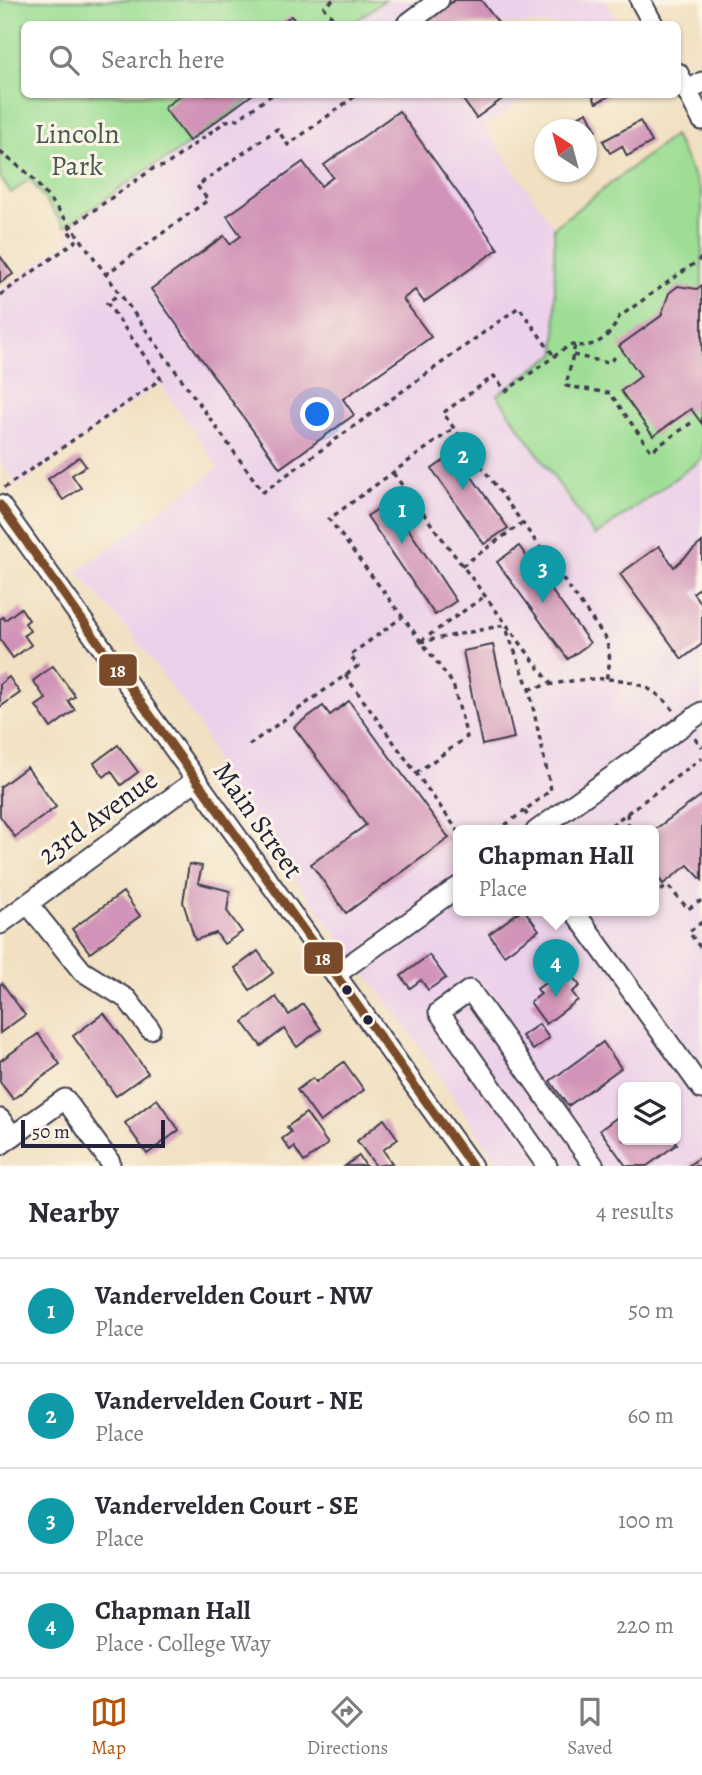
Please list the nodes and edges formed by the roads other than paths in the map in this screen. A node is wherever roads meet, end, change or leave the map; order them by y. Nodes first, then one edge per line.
1 (439, 0) edge
2 (640, 0) edge
3 (411, 21) edge
4 (651, 21) edge
5 (681, 76) edge
6 (695, 87) edge
7 (702, 120) edge
8 (0, 505) edge
9 (702, 712) edge
10 (196, 780) junction
11 (544, 825) edge
12 (453, 891) edge
13 (28, 904) junction
14 (578, 916) edge
15 (0, 924) edge
16 (335, 975) junction
17 (150, 1029) dead end
18 (702, 1089) edge
19 (0, 1119) edge
20 (6, 1140) edge
21 (110, 1162) dead end
22 (472, 1166) edge
23 (547, 1166) edge
24 (594, 1166) edge

1 - 3 street
2 - 4 street
5 - 6 street
6 - 7 street
8 - 10 street, Main Street
9 - 11 street
10 - 13 street, 23rd Avenue
10 - 16 street, Main Street
12 - 16 street
13 - 15 street, 23rd Avenue
13 - 17 street
14 - 18 street
16 - 22 street, Main Street
19 - 20 street
20 - 21 street
23 - 24 street

